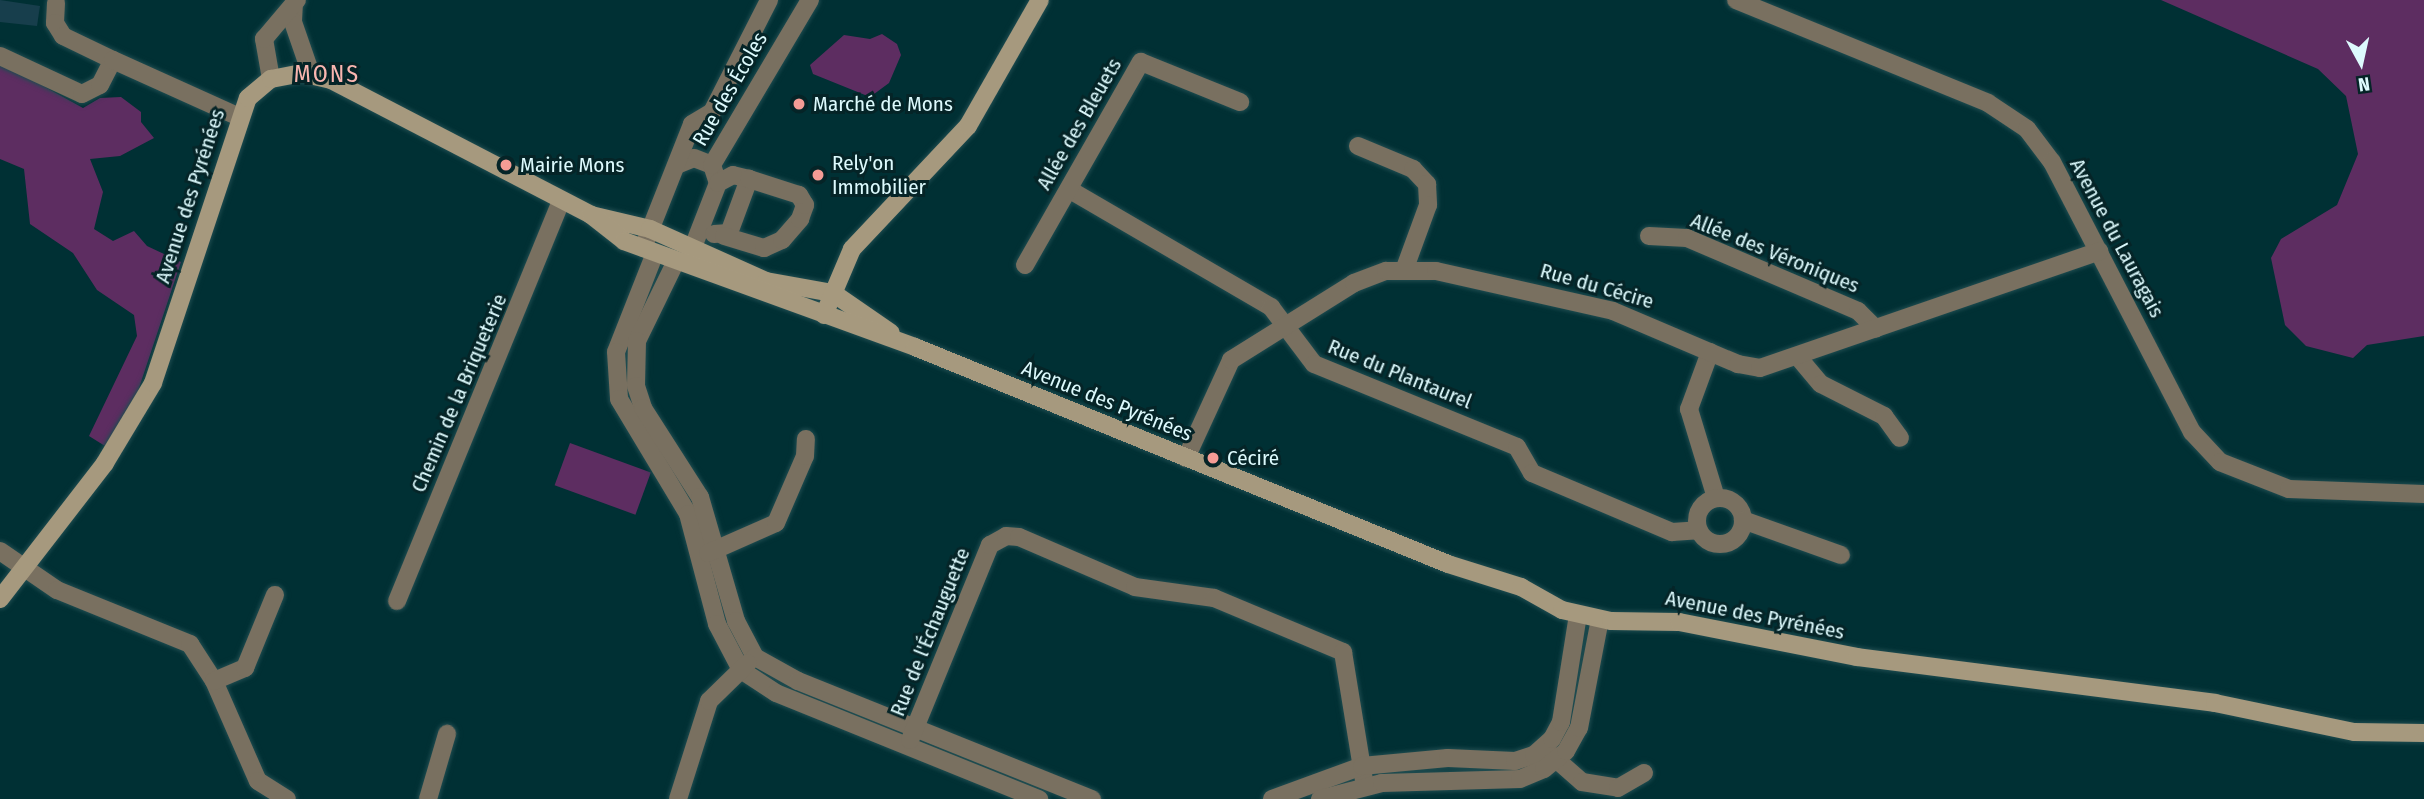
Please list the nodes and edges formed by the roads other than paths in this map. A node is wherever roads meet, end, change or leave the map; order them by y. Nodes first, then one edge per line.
1 (769, 0) edge
2 (810, 0) edge
3 (1040, 0) edge
4 (295, 1) edge
5 (56, 2) dead end
6 (1748, 2) edge
7 (0, 56) edge
8 (113, 60) junction
9 (311, 74) junction
10 (271, 79) junction
11 (1240, 102) dead end
12 (239, 117) junction
13 (1358, 146) dead end
14 (677, 165) junction
15 (712, 165) junction
16 (750, 179) junction
17 (718, 183) junction
18 (1070, 190) junction
19 (561, 201) junction
20 (591, 215) junction
21 (653, 223) junction
22 (724, 236) junction
23 (1648, 236) dead end
24 (698, 237) junction
25 (649, 251) junction
26 (2099, 251) junction
27 (681, 263) junction
28 (1025, 265) dead end
29 (1405, 268) junction
30 (833, 293) junction
31 (824, 314) junction
32 (1287, 325) junction
33 (1876, 329) junction
34 (627, 345) junction
35 (915, 347) junction
36 (1710, 352) junction
37 (1798, 357) junction
38 (647, 415) junction
39 (633, 427) junction
40 (1900, 438) dead end
41 (806, 439) dead end
42 (1186, 458) junction
43 (2424, 494) edge
44 (1716, 498) junction
45 (1743, 520) junction
46 (1698, 530) junction
47 (719, 550) junction
48 (0, 551) edge
49 (702, 555) junction
50 (1842, 555) dead end
51 (22, 567) junction
52 (275, 595) dead end
53 (0, 599) edge
54 (397, 601) dead end
55 (1578, 615) junction
56 (1600, 619) junction
57 (755, 657) junction
58 (741, 670) junction
59 (214, 681) junction
60 (915, 729) junction
61 (2424, 733) edge
62 (447, 734) dead end
63 (907, 746) junction
64 (1550, 754) junction
65 (1362, 766) junction
66 (1644, 773) dead end
67 (1364, 786) junction
68 (287, 799) edge
69 (428, 799) edge
70 (678, 799) edge
71 (1039, 799) edge
72 (1092, 799) edge
73 (1272, 799) edge
74 (1320, 799) edge

1 - 14 street, Rue des Écoles
2 - 15 street, Rue des Écoles
3 - 30 street
4 - 9 street
4 - 10 street
5 - 8 street
6 - 26 street, Avenue du Lauragais
7 - 8 street
8 - 12 street
9 - 10 street
9 - 19 street, Avenue des Pyrénées
10 - 12 street, Avenue des Pyrénées
11 - 18 street, Allée des Bleuets
12 - 51 street, Avenue des Pyrénées
13 - 29 street
14 - 15 street
14 - 21 street, Rue des Écoles
15 - 17 street
16 - 17 street
16 - 22 street
16 - 22 street
17 - 24 street
18 - 28 street, Allée des Bleuets
18 - 32 street, Rue du Plantaurel
19 - 20 street, Avenue des Pyrénées
19 - 54 street, Chemin de la Briqueterie
20 - 21 street, Avenue des Pyrénées
20 - 25 street, Avenue des Pyrénées
21 - 24 street, Avenue des Pyrénées
21 - 25 street
22 - 24 street
23 - 33 street, Allée des Véroniques
24 - 27 street
24 - 30 street, Avenue des Pyrénées
25 - 27 street, Avenue des Pyrénées
25 - 34 street
26 - 33 street, Rue du Cécire
26 - 43 street, Avenue du Lauragais
27 - 31 street, Avenue des Pyrénées
27 - 34 street
29 - 32 street, Rue du Cécire
29 - 36 street, Rue du Cécire
30 - 31 street
30 - 35 street, Avenue des Pyrénées
31 - 35 street, Avenue des Pyrénées
32 - 42 street, Rue du Cécire
32 - 46 street, Rue du Plantaurel
33 - 37 street, Rue du Cécire
34 - 38 street
34 - 39 street
35 - 42 street, Avenue des Pyrénées
36 - 37 street, Rue du Cécire
36 - 44 street
37 - 40 street
38 - 39 street
38 - 47 street
39 - 49 street
41 - 47 street
42 - 55 street, Avenue des Pyrénées
44 - 45 street
44 - 46 street
45 - 46 street, Rue du Plantaurel
45 - 50 street
47 - 49 street
47 - 57 street
48 - 51 street
49 - 58 street
51 - 53 street, Avenue des Pyrénées
51 - 59 street
52 - 59 street
55 - 56 street, Avenue des Pyrénées
55 - 64 street
56 - 61 street, Avenue des Pyrénées
56 - 64 street
57 - 58 street
57 - 60 street
58 - 63 street
58 - 70 street
59 - 68 street
60 - 63 street, Rue de l'Échauguette
60 - 65 street, Rue de l'Échauguette
60 - 72 street
62 - 69 street
63 - 71 street
64 - 65 street
64 - 66 street
64 - 67 street
65 - 67 street, Rue de l'Échauguette
65 - 73 street
67 - 74 street

